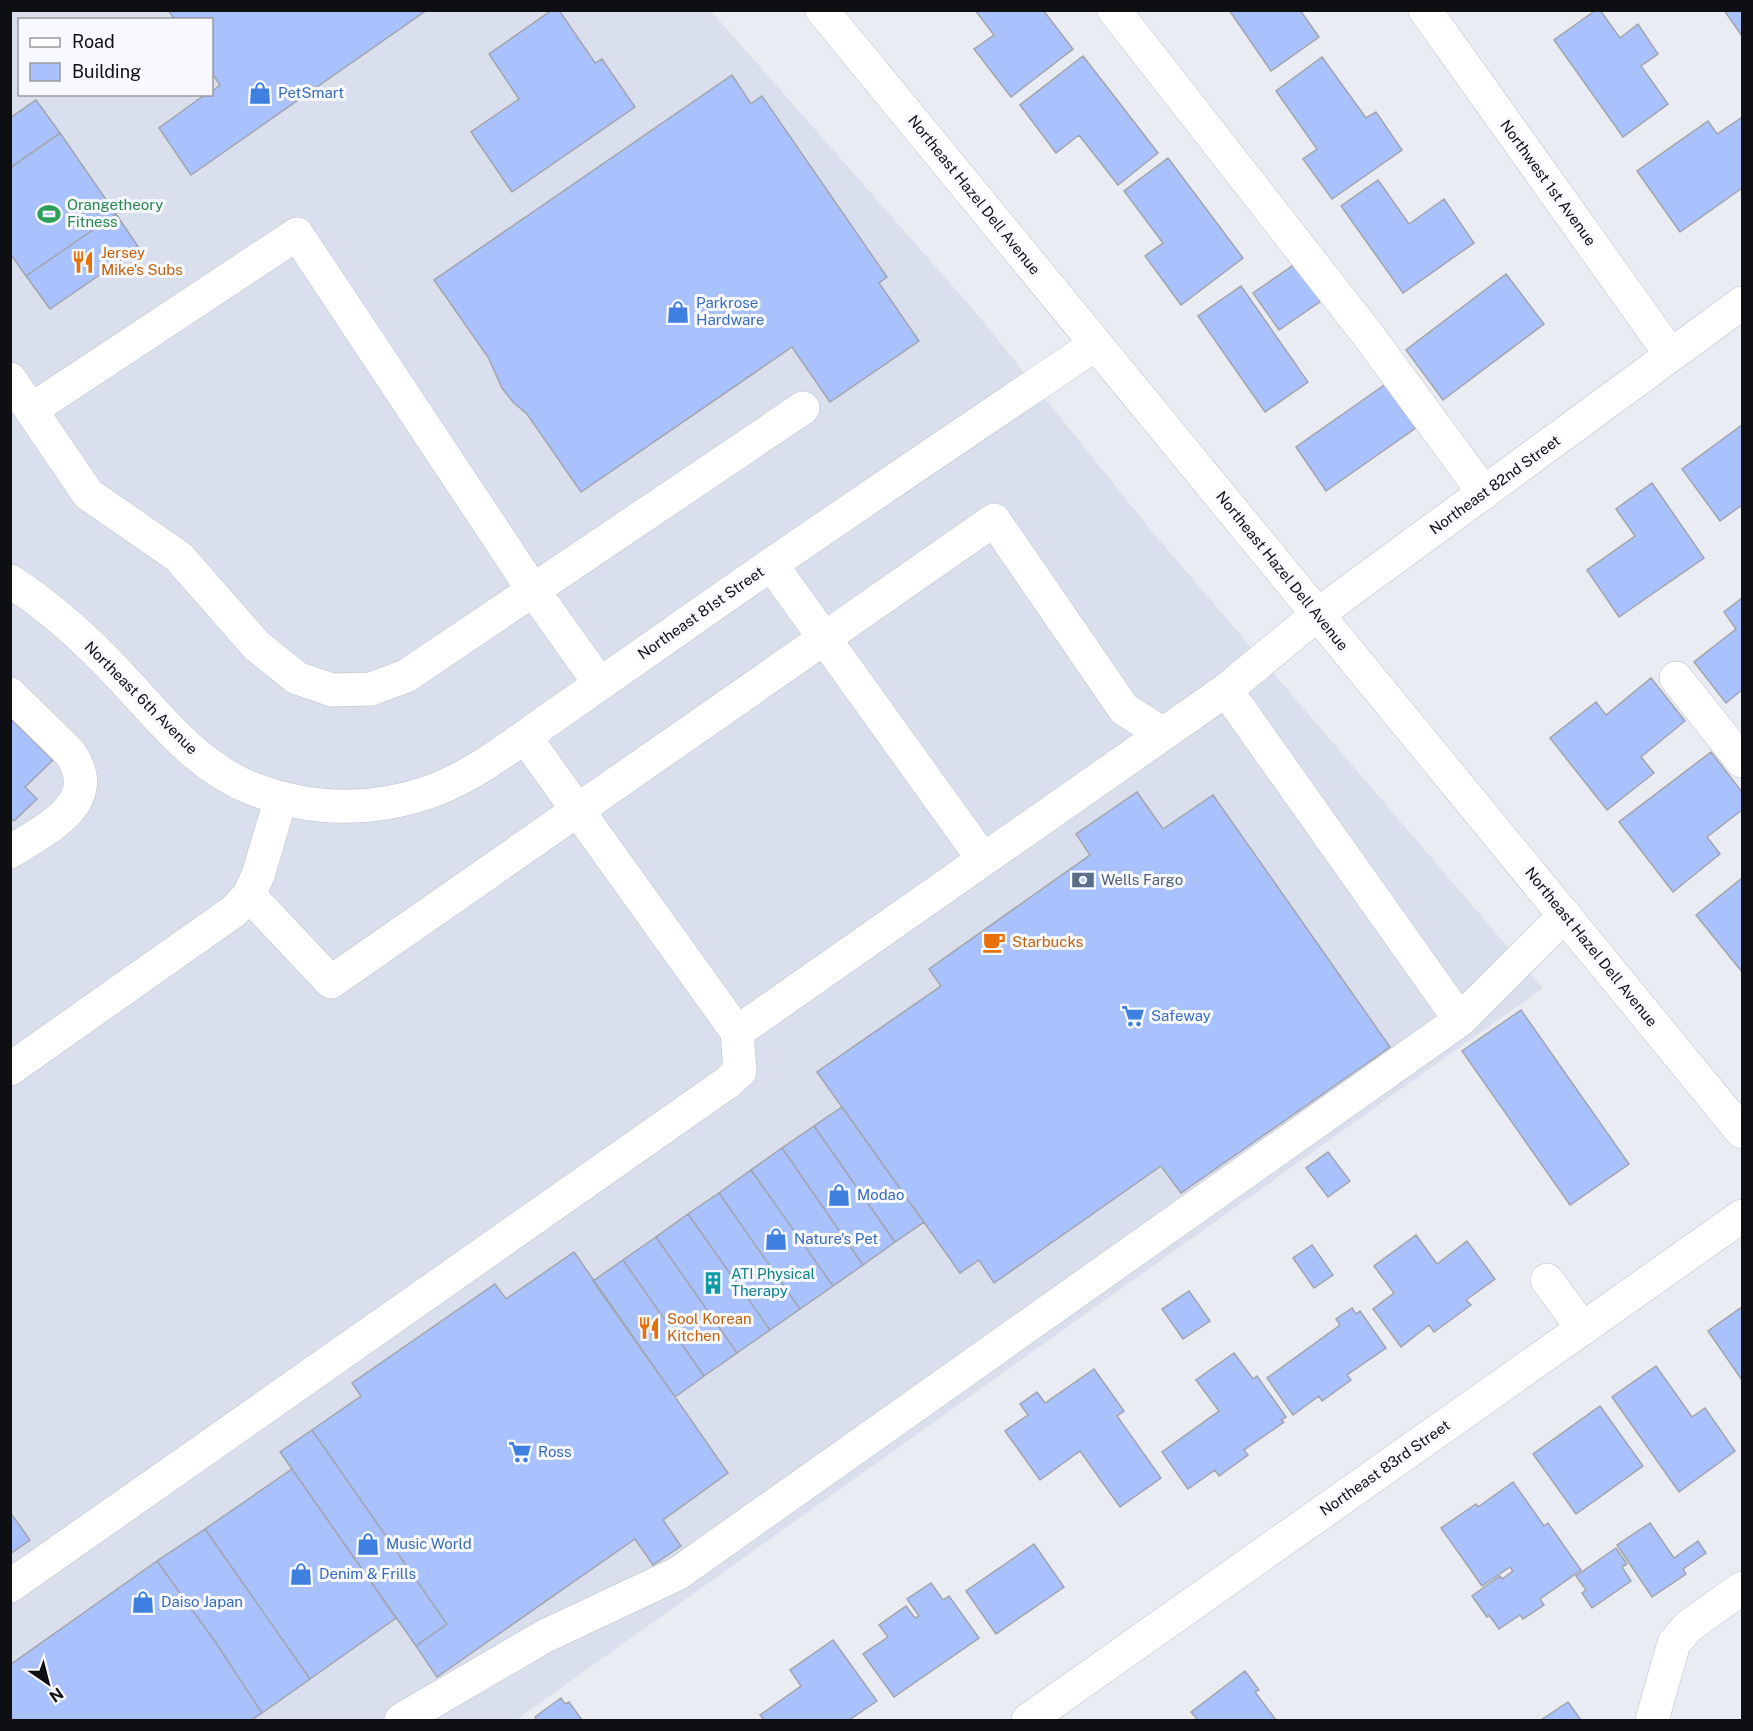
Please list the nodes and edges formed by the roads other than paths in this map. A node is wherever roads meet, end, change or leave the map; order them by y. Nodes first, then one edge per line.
1 (822, 10) edge
2 (1114, 10) edge
3 (1425, 10) edge
4 (1743, 303) edge
5 (1096, 344) junction
6 (1671, 355) junction
7 (10, 379) edge
8 (803, 408) dead end
9 (31, 410) junction
10 (1484, 493) junction
11 (771, 564) junction
12 (10, 581) edge
13 (533, 590) junction
14 (1318, 614) junction
15 (824, 638) junction
16 (1676, 678) dead end
17 (600, 684) junction
18 (1226, 690) junction
19 (10, 694) edge
20 (1163, 734) junction
21 (525, 736) junction
22 (1743, 761) edge
23 (281, 798) junction
24 (578, 810) junction
25 (10, 852) edge
26 (983, 859) junction
27 (249, 895) junction
28 (1565, 915) junction
29 (1460, 1020) junction
30 (737, 1032) junction
31 (10, 1069) edge
32 (1743, 1132) edge
33 (1743, 1216) edge
34 (1547, 1280) dead end
35 (1583, 1329) junction
36 (10, 1586) edge
37 (1743, 1588) edge
38 (401, 1720) edge
39 (1028, 1720) edge
40 (1652, 1720) edge

1 - 5 street, Northeast Hazel Dell Avenue
2 - 10 street
3 - 6 street, Northwest 1st Avenue
4 - 6 street, Northeast 82nd Street
5 - 11 street, Northeast 81st Street
5 - 14 street, Northeast Hazel Dell Avenue
6 - 10 street, Northeast 82nd Street
7 - 9 street
8 - 13 street
9 - 13 street
9 - 13 street
10 - 14 street, Northeast 82nd Street
11 - 15 street
11 - 17 street, Northeast 81st Street
12 - 23 street, Northeast 6th Avenue
13 - 17 street
14 - 18 street, Northeast 82nd Street
14 - 28 street, Northeast Hazel Dell Avenue
15 - 20 street
15 - 24 street
15 - 26 street
16 - 22 street
17 - 21 street, Northeast 81st Street
18 - 20 street, Northeast 82nd Street
18 - 29 street
19 - 25 street
20 - 26 street, Northeast 82nd Street
21 - 23 street, Northeast 81st Street
21 - 24 street
23 - 27 street
24 - 27 street
24 - 30 street
26 - 30 street, Northeast 82nd Street
27 - 31 street
28 - 29 street
28 - 32 street, Northeast Hazel Dell Avenue
29 - 38 street
30 - 36 street
33 - 35 street, Northeast 83rd Street
34 - 35 street
35 - 39 street, Northeast 83rd Street
37 - 40 street

